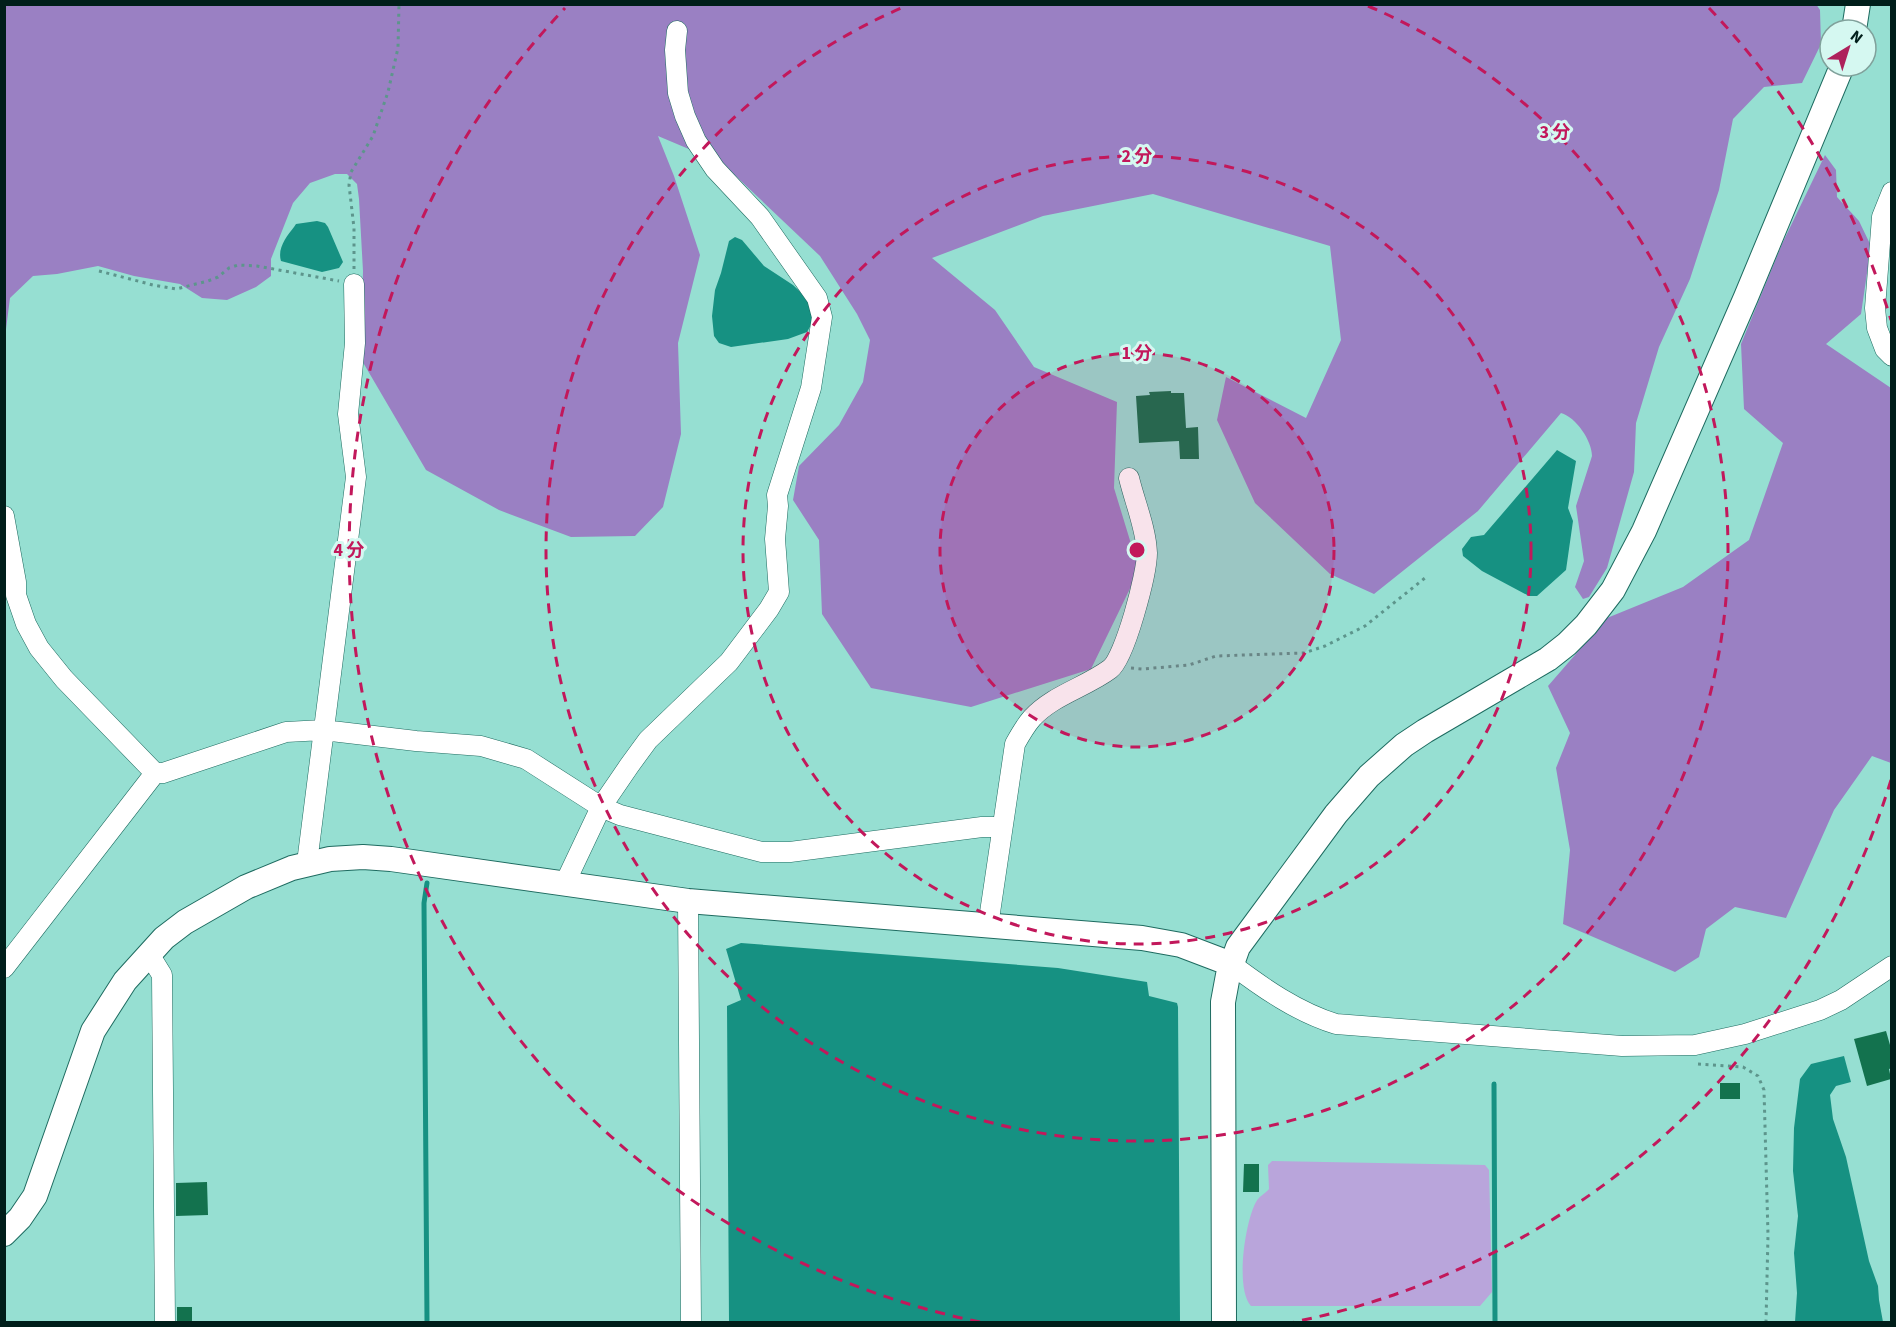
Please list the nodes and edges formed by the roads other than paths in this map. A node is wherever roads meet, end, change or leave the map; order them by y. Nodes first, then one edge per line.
1 (677, 32) dead end
2 (1837, 78) edge
3 (1892, 192) edge
4 (354, 284) road end
5 (1892, 356) edge
6 (1130, 478) dead end
7 (4, 516) edge
8 (323, 730) junction
9 (155, 773) junction
10 (601, 807) junction
11 (1002, 827) junction
12 (307, 863) junction
13 (565, 883) junction
14 (688, 902) junction
15 (988, 927) junction
16 (149, 954) junction
17 (1231, 964) junction
18 (1892, 966) edge
19 (4, 968) edge
20 (4, 1234) edge
21 (165, 1323) edge
22 (691, 1323) edge
23 (1224, 1323) edge

1 - 10 street
2 - 17 street
3 - 5 street
4 - 8 street
6 - 11 street
7 - 9 street
8 - 9 street
8 - 10 street
8 - 12 street
9 - 19 street
10 - 11 street
10 - 13 street
11 - 15 street
12 - 13 street
12 - 16 street
13 - 14 street
14 - 15 street
14 - 22 street
15 - 17 street
16 - 20 street
16 - 21 street
17 - 18 street
17 - 23 street

